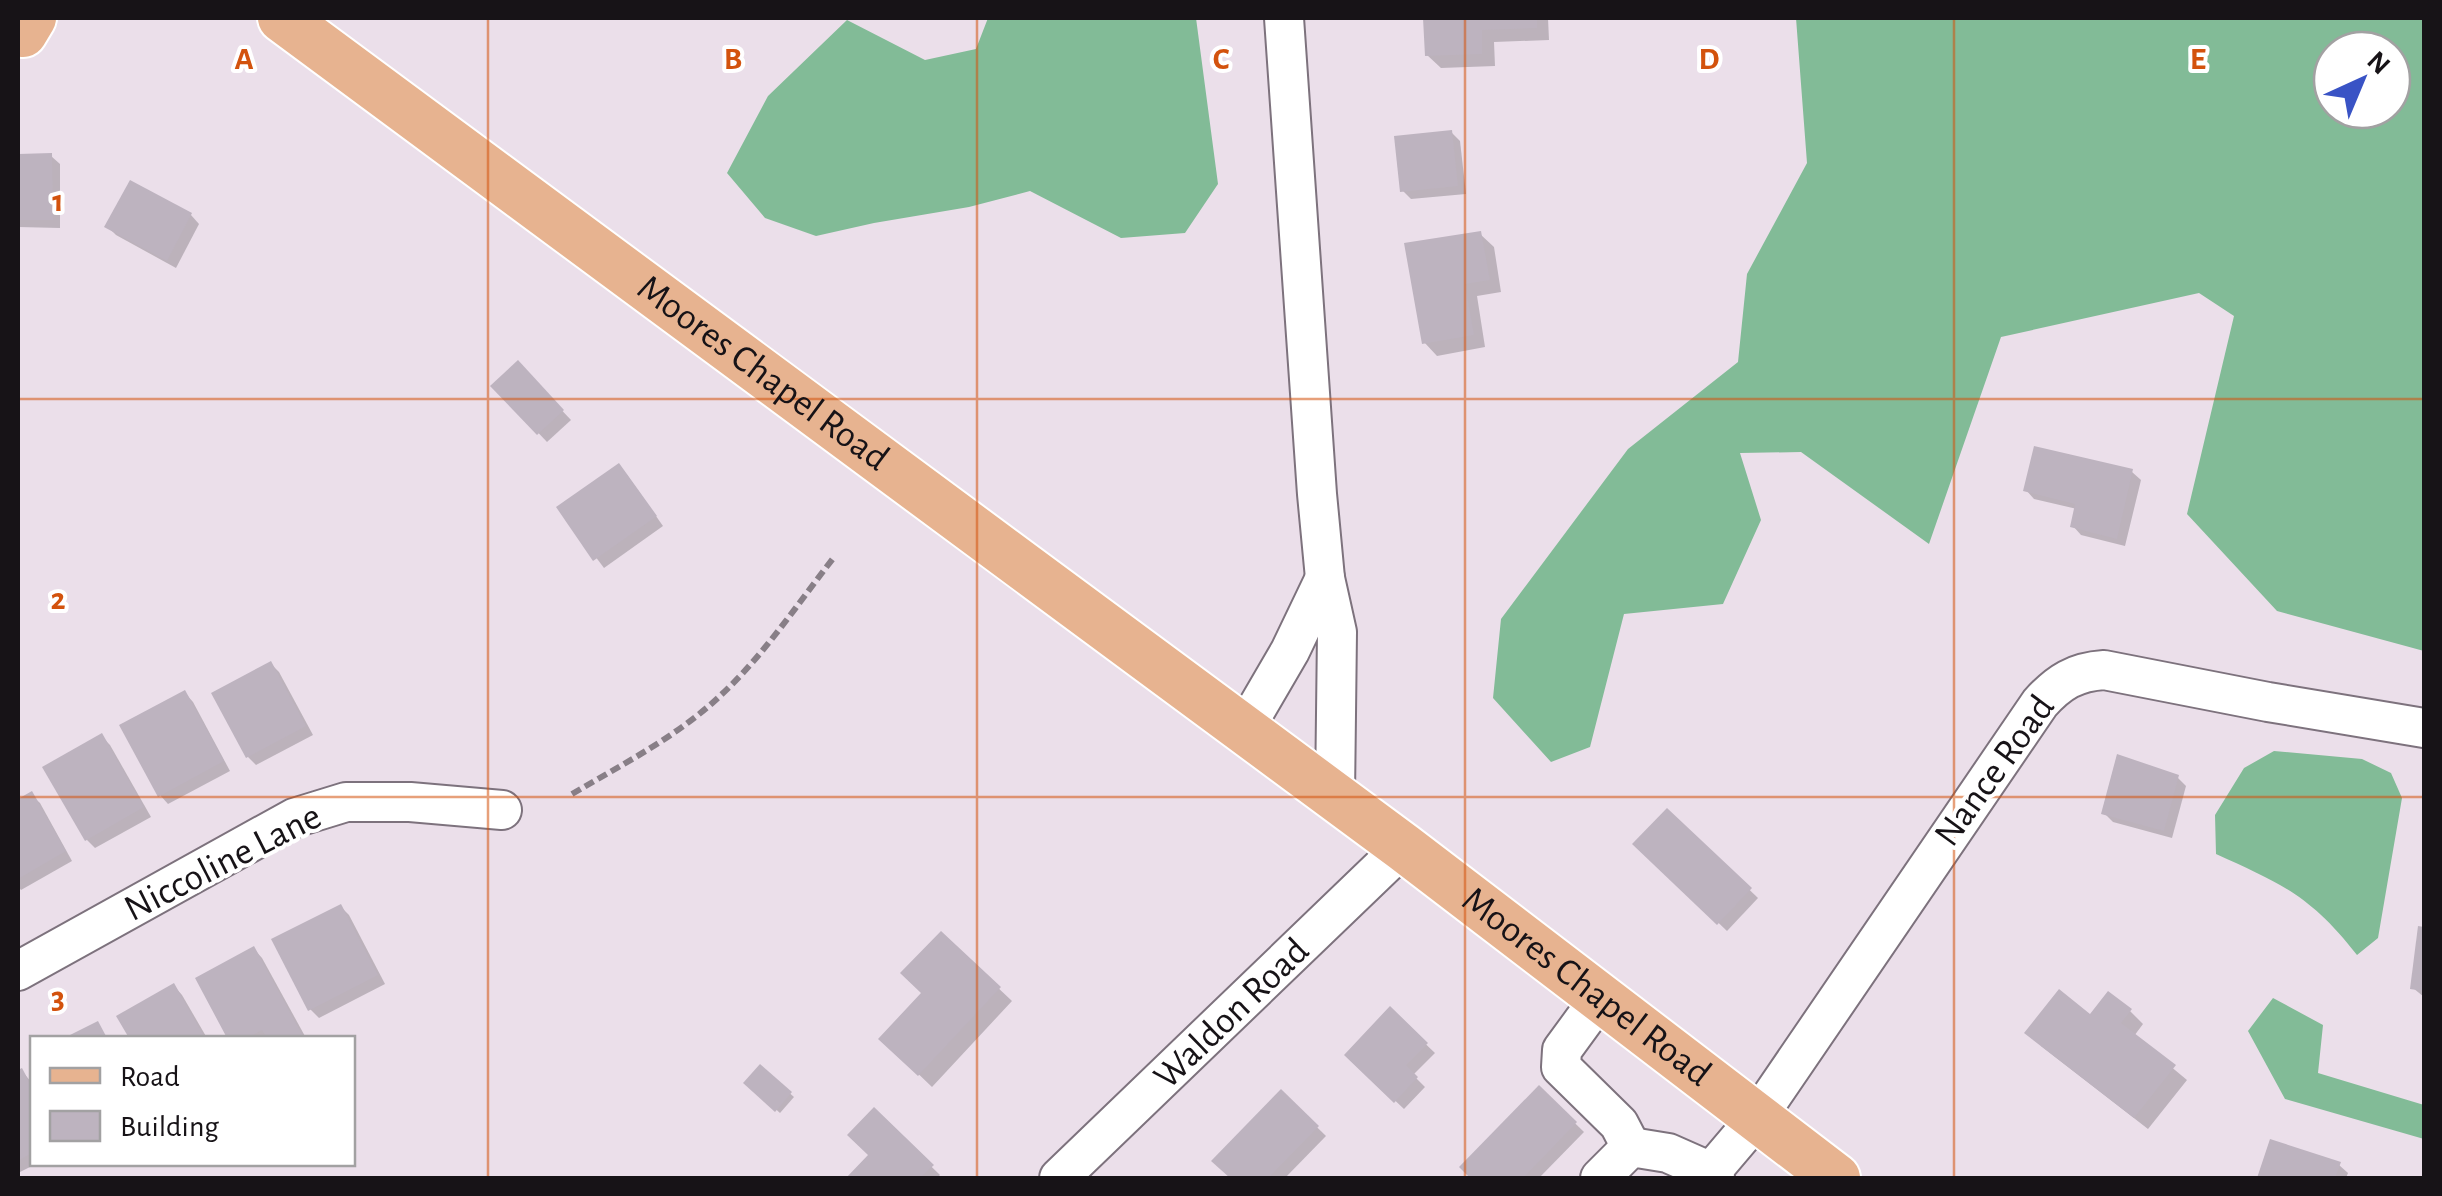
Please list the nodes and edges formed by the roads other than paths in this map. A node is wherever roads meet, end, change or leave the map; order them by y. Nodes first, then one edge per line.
1 (282, 18) edge
2 (1284, 18) edge
3 (1324, 578) junction
4 (2424, 728) edge
5 (1244, 730) junction
6 (1334, 796) junction
7 (502, 810) dead end
8 (1403, 847) junction
9 (18, 971) edge
10 (1600, 998) junction
11 (1756, 1119) junction
12 (1631, 1146) junction
13 (1713, 1175) edge
14 (1059, 1178) edge
15 (1600, 1178) edge
16 (1836, 1178) edge

1 - 5 main road, Moores Chapel Road
2 - 3 street
3 - 5 street
3 - 6 street
4 - 11 street, Nance Road
5 - 6 main road, Moores Chapel Road
6 - 8 main road, Moores Chapel Road
7 - 9 street, Niccoline Lane
8 - 10 main road, Moores Chapel Road
8 - 14 street, Waldon Road
10 - 11 main road, Moores Chapel Road
10 - 12 street
11 - 13 street, Nance Road
11 - 16 main road, Moores Chapel Road
12 - 13 street
12 - 15 street

